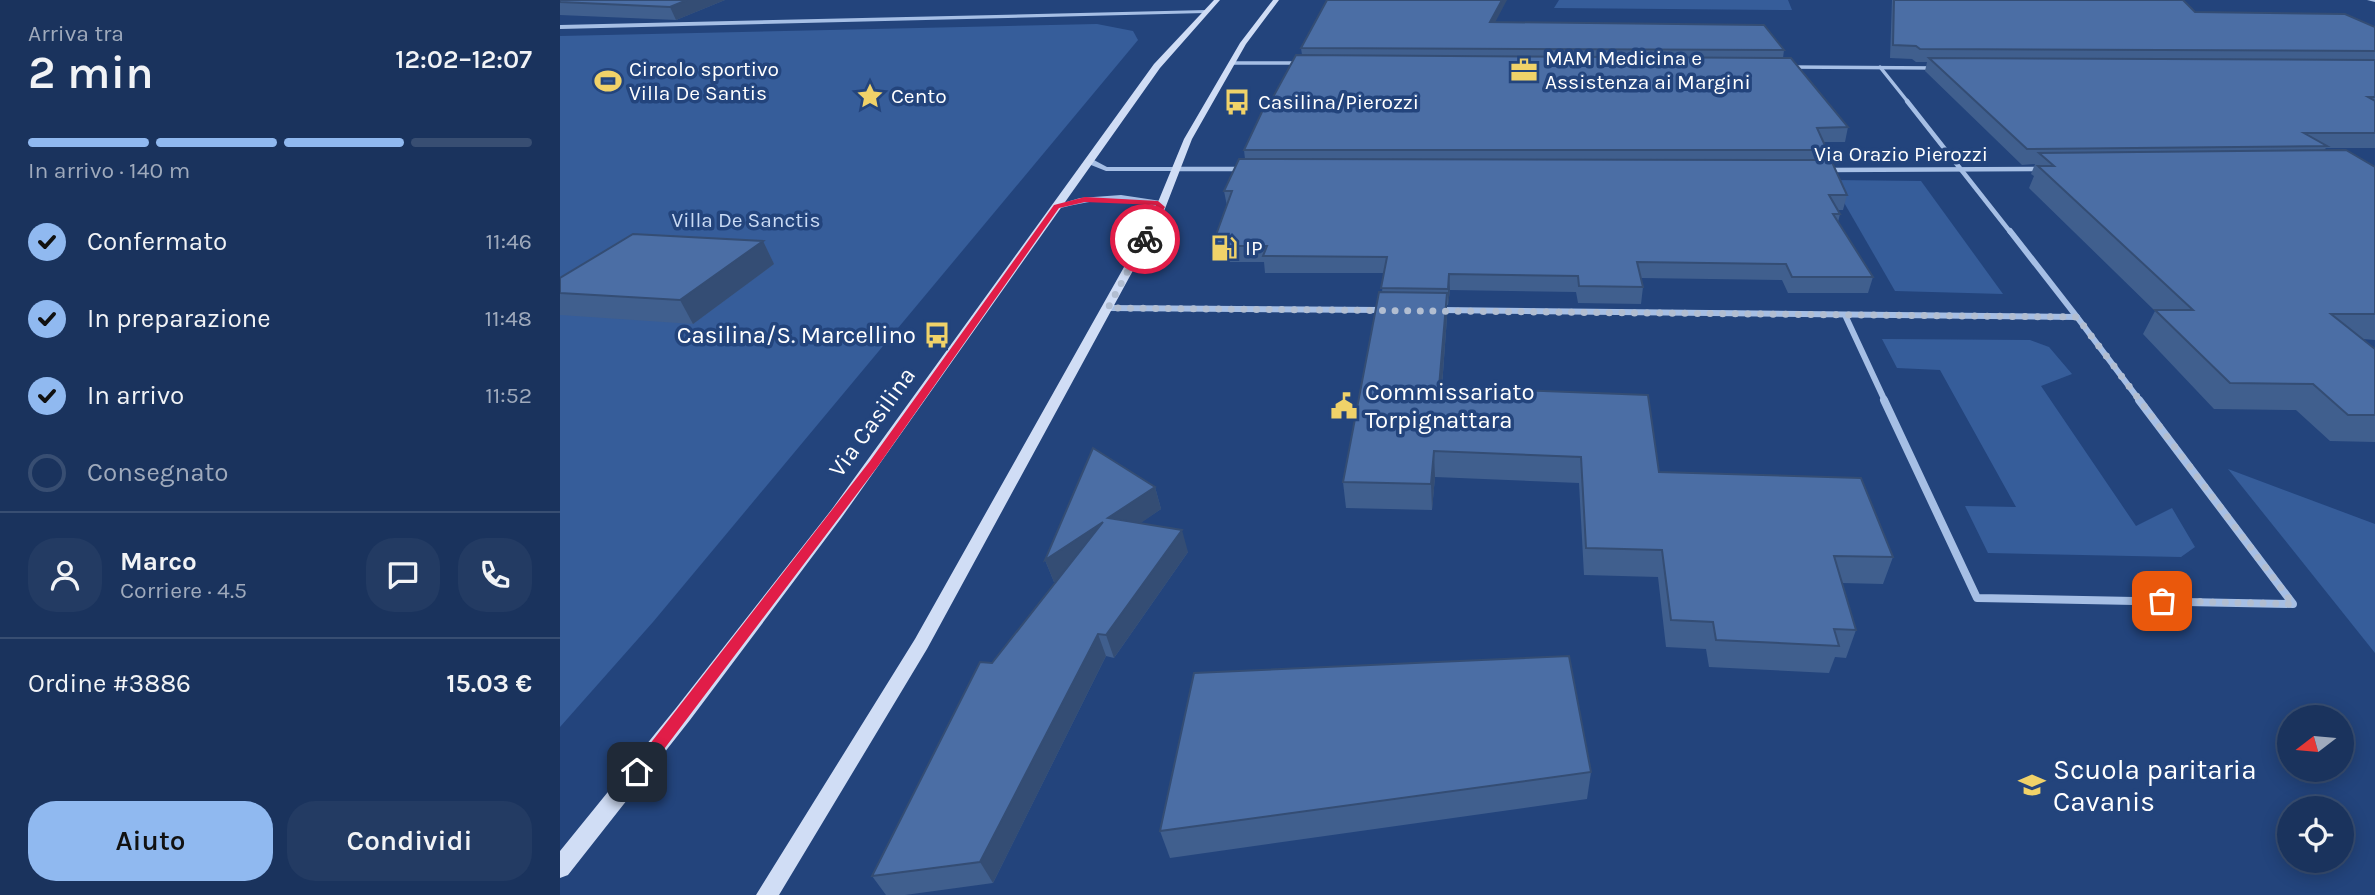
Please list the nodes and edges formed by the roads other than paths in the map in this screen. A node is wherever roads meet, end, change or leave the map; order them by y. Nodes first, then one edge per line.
1 (1217, 0) edge
2 (1276, 0) edge
3 (2370, 0) edge
4 (2375, 0) edge
5 (1205, 11) junction
6 (560, 27) edge
7 (1232, 63) junction
8 (1308, 64) edge
9 (1783, 67) edge
10 (1881, 67) junction
11 (1936, 68) edge
12 (1089, 161) junction
13 (1175, 169) junction
14 (1250, 169) edge
15 (2057, 169) edge
16 (1821, 170) edge
17 (1960, 170) junction
18 (1057, 206) junction
19 (1161, 207) junction
20 (1108, 308) junction
21 (1394, 310) edge
22 (1435, 310) edge
23 (1845, 315) junction
24 (2077, 317) junction
25 (560, 868) edge
26 (767, 895) edge

1 - 5 main road, Via Casilina
2 - 7 main road
3 - 4 street
5 - 6 street
5 - 12 main road, Via Casilina
7 - 8 street
7 - 13 main road
9 - 10 street
10 - 11 street
10 - 17 street
12 - 13 street
12 - 18 main road, Via Casilina
13 - 14 street
13 - 19 main road
15 - 17 street, Via Orazio Pierozzi
16 - 17 street, Via Orazio Pierozzi
17 - 24 street
18 - 19 street
18 - 25 main road, Via Casilina
19 - 20 main road
20 - 21 street
20 - 26 main road
22 - 23 street
23 - 24 street
23 - 24 street

